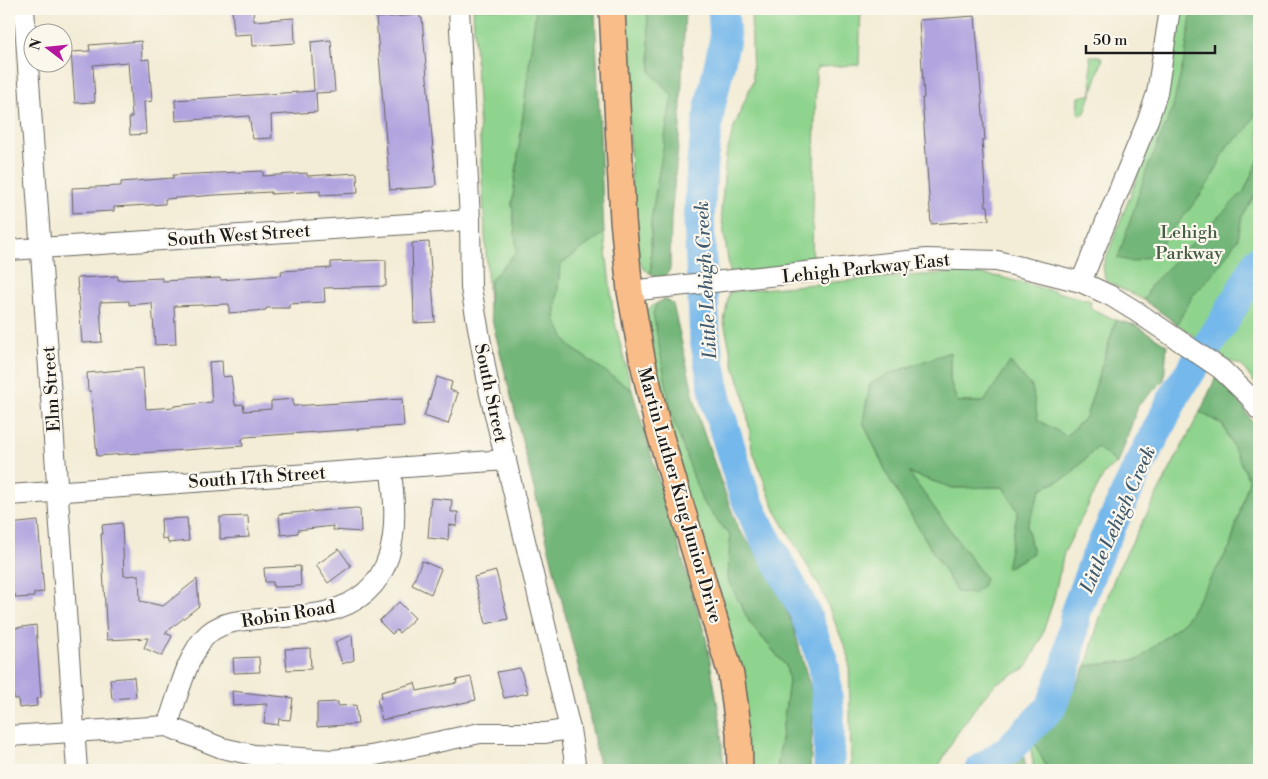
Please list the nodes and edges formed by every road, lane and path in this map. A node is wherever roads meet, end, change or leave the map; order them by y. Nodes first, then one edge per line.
1 (24, 9) edge
2 (459, 9) edge
3 (612, 9) edge
4 (1170, 9) edge
5 (470, 220) junction
6 (41, 248) junction
7 (9, 250) edge
8 (1081, 282) junction
9 (630, 291) junction
10 (1259, 410) edge
11 (506, 460) junction
12 (390, 467) junction
13 (58, 491) junction
14 (9, 494) edge
15 (166, 726) junction
16 (570, 729) junction
17 (74, 731) junction
18 (9, 736) edge
19 (77, 770) edge
20 (576, 770) edge
21 (740, 770) edge

1 - 6 street, Elm Street
2 - 5 street, South Street
3 - 9 main road, Martin Luther King Junior Drive
4 - 8 street
5 - 6 street, South West Street
5 - 11 street, South Street
6 - 7 street, South West Street
6 - 13 street, Elm Street
8 - 9 street, Lehigh Parkway East
8 - 10 street, Lehigh Parkway East
9 - 21 main road, Martin Luther King Junior Drive
11 - 12 street, South 17th Street
11 - 16 street, South Street
12 - 13 street, South 17th Street
12 - 15 street, Robin Road
13 - 14 street, South 17th Street
13 - 17 street, Elm Street
15 - 16 street
15 - 17 street
16 - 20 street, South Street
17 - 18 street
17 - 19 street, Elm Street

